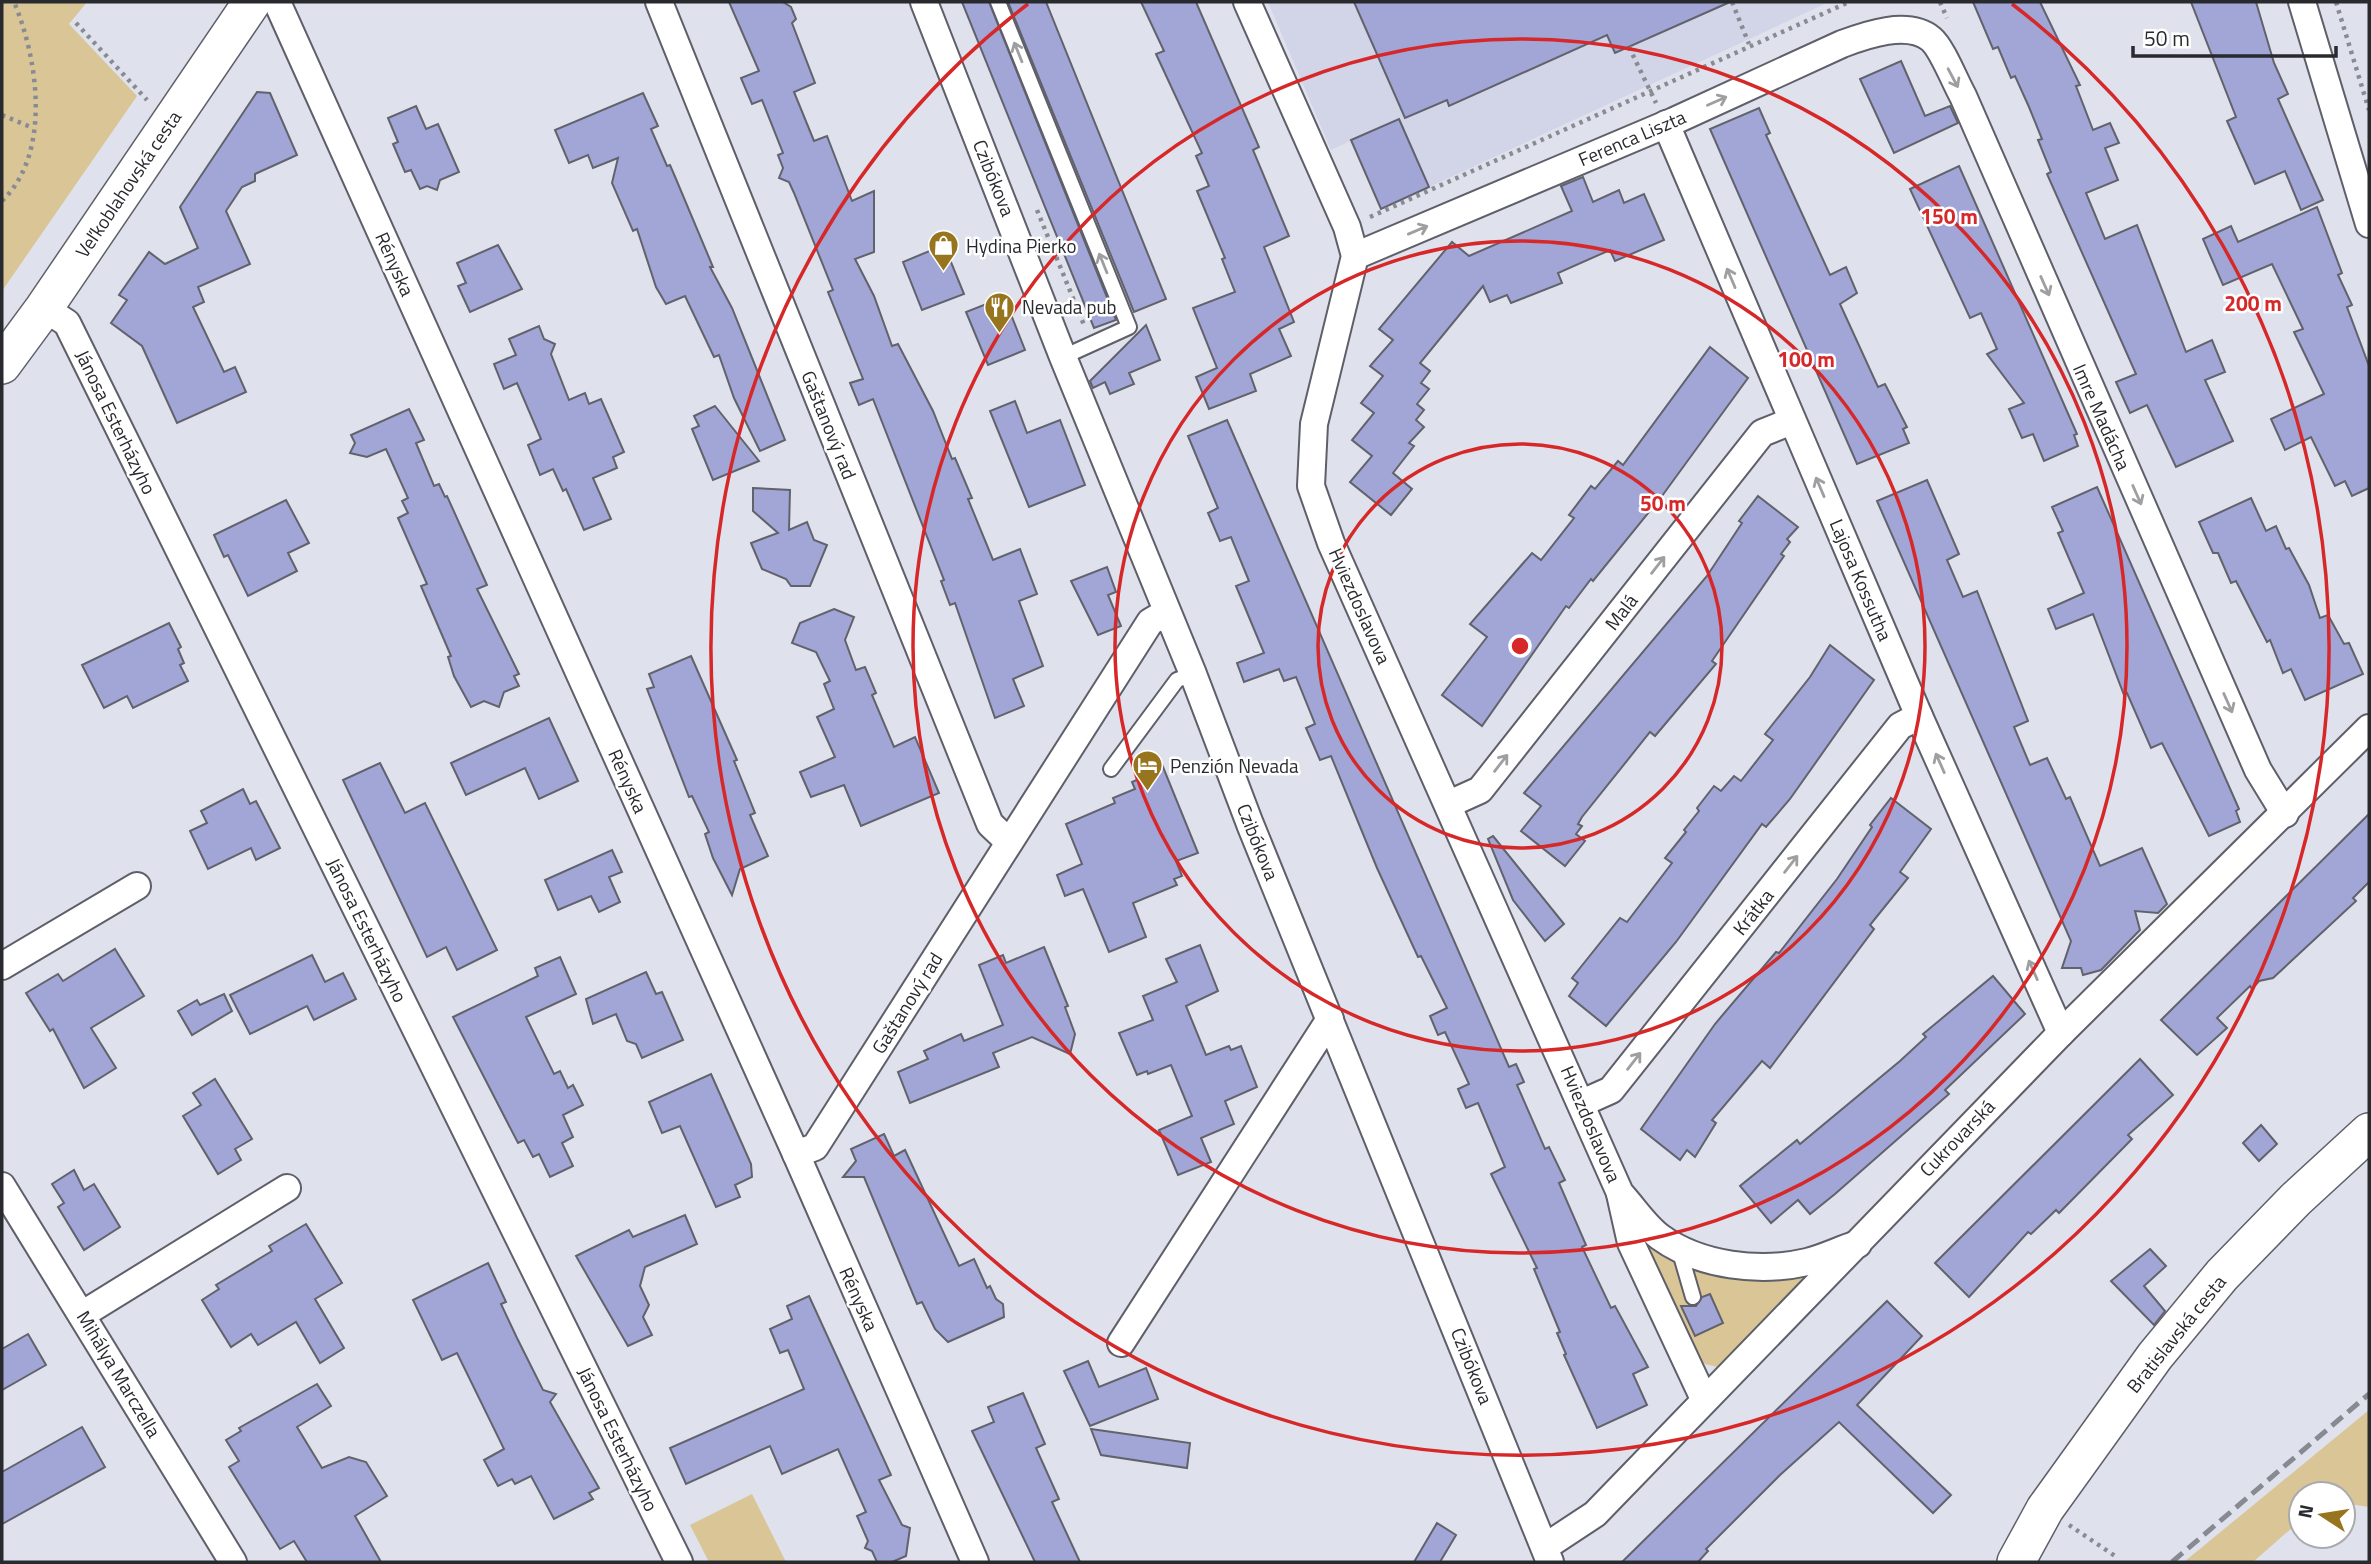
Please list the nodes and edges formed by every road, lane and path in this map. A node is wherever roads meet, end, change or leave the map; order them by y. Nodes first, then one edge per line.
1 (14, 2) edge
2 (252, 2) edge
3 (277, 2) edge
4 (659, 2) edge
5 (924, 2) edge
6 (998, 2) edge
7 (1247, 2) edge
8 (1732, 2) edge
9 (1849, 2) edge
10 (2302, 2) edge
11 (2336, 2) edge
12 (76, 23) dead end
13 (1911, 28) joint
14 (1749, 44) junction
15 (1629, 47) dead end
16 (1648, 91) junction
17 (156, 109) dead end
18 (2369, 110) edge
19 (2, 115) edge
20 (1665, 124) junction
21 (34, 128) junction
22 (2, 201) edge
23 (2369, 224) edge
24 (1347, 228) junction
25 (1355, 256) junction
26 (44, 308) junction
27 (1063, 357) junction
28 (2, 365) edge
29 (1792, 421) junction
30 (1167, 612) junction
31 (1193, 674) junction
32 (1919, 716) junction
33 (2369, 728) edge
34 (1111, 769) dead end
35 (1449, 804) junction
36 (2285, 814) junction
37 (1009, 842) junction
38 (137, 886) dead end
39 (2, 966) edge
40 (1330, 1019) junction
41 (2061, 1033) junction
42 (1582, 1103) junction
43 (2369, 1132) edge
44 (796, 1154) junction
45 (2, 1186) edge
46 (287, 1188) dead end
47 (1620, 1193) junction
48 (1858, 1244) junction
49 (1679, 1250) junction
50 (1693, 1297) dead end
51 (83, 1314) junction
52 (1121, 1343) dead end
53 (1704, 1399) junction
54 (2045, 1509) junction
55 (1548, 1554) edge
56 (2115, 1556) dead end
57 (2014, 1559) edge
58 (233, 1562) edge
59 (679, 1562) edge
60 (975, 1562) edge

1 - 21 path
2 - 26 street, Veľkoblahovská cesta
3 - 44 street, Rényska
4 - 37 street, Gaštanový rad
5 - 27 street, Czibókova
27 -> 6 lane
7 - 24 street, Hviezdoslavova
8 - 14 path
9 - 14 path
10 - 23 street
11 - 18 path
12 - 17 path
20 -> 13 street, Ferenca Liszta
13 -> 36 street, Imre Madácha
14 - 16 path
15 - 16 path
16 - 24 path
19 - 21 path
25 -> 20 street, Ferenca Liszta
29 -> 20 street, Lajosa Kossutha
21 - 22 path
24 - 25 street, Hviezdoslavova
25 - 35 street, Hviezdoslavova
26 - 28 street, Veľkoblahovská cesta
26 - 59 street, Jánosa Esterházyho
27 - 30 street, Czibókova
32 -> 29 street, Lajosa Kossutha
35 -> 29 street, Malá
30 - 31 street, Czibókova
30 - 37 street, Gaštanový rad
31 - 34 lane
31 - 40 street, Czibókova
41 -> 32 street, Lajosa Kossutha
42 -> 32 street, Krátka
33 - 36 street, Cukrovarská
35 - 42 street, Hviezdoslavova
36 - 41 street, Cukrovarská
37 - 44 street, Gaštanový rad
38 - 39 street
40 - 52 street
40 - 55 street, Czibókova
41 - 48 street, Cukrovarská
42 - 47 street, Hviezdoslavova
43 - 54 street, Bratislavská cesta
44 - 60 street, Rényska
45 - 51 street, Mihálya Marczella
46 - 51 street
47 - 49 street, Hviezdoslavova
47 - 53 street, Hviezdoslavova
48 - 49 street, Hviezdoslavova
48 - 53 street, Cukrovarská
49 - 50 lane
51 - 58 street, Mihálya Marczella
53 - 55 street, Cukrovarská
54 - 56 path
54 - 57 street, Bratislavská cesta

